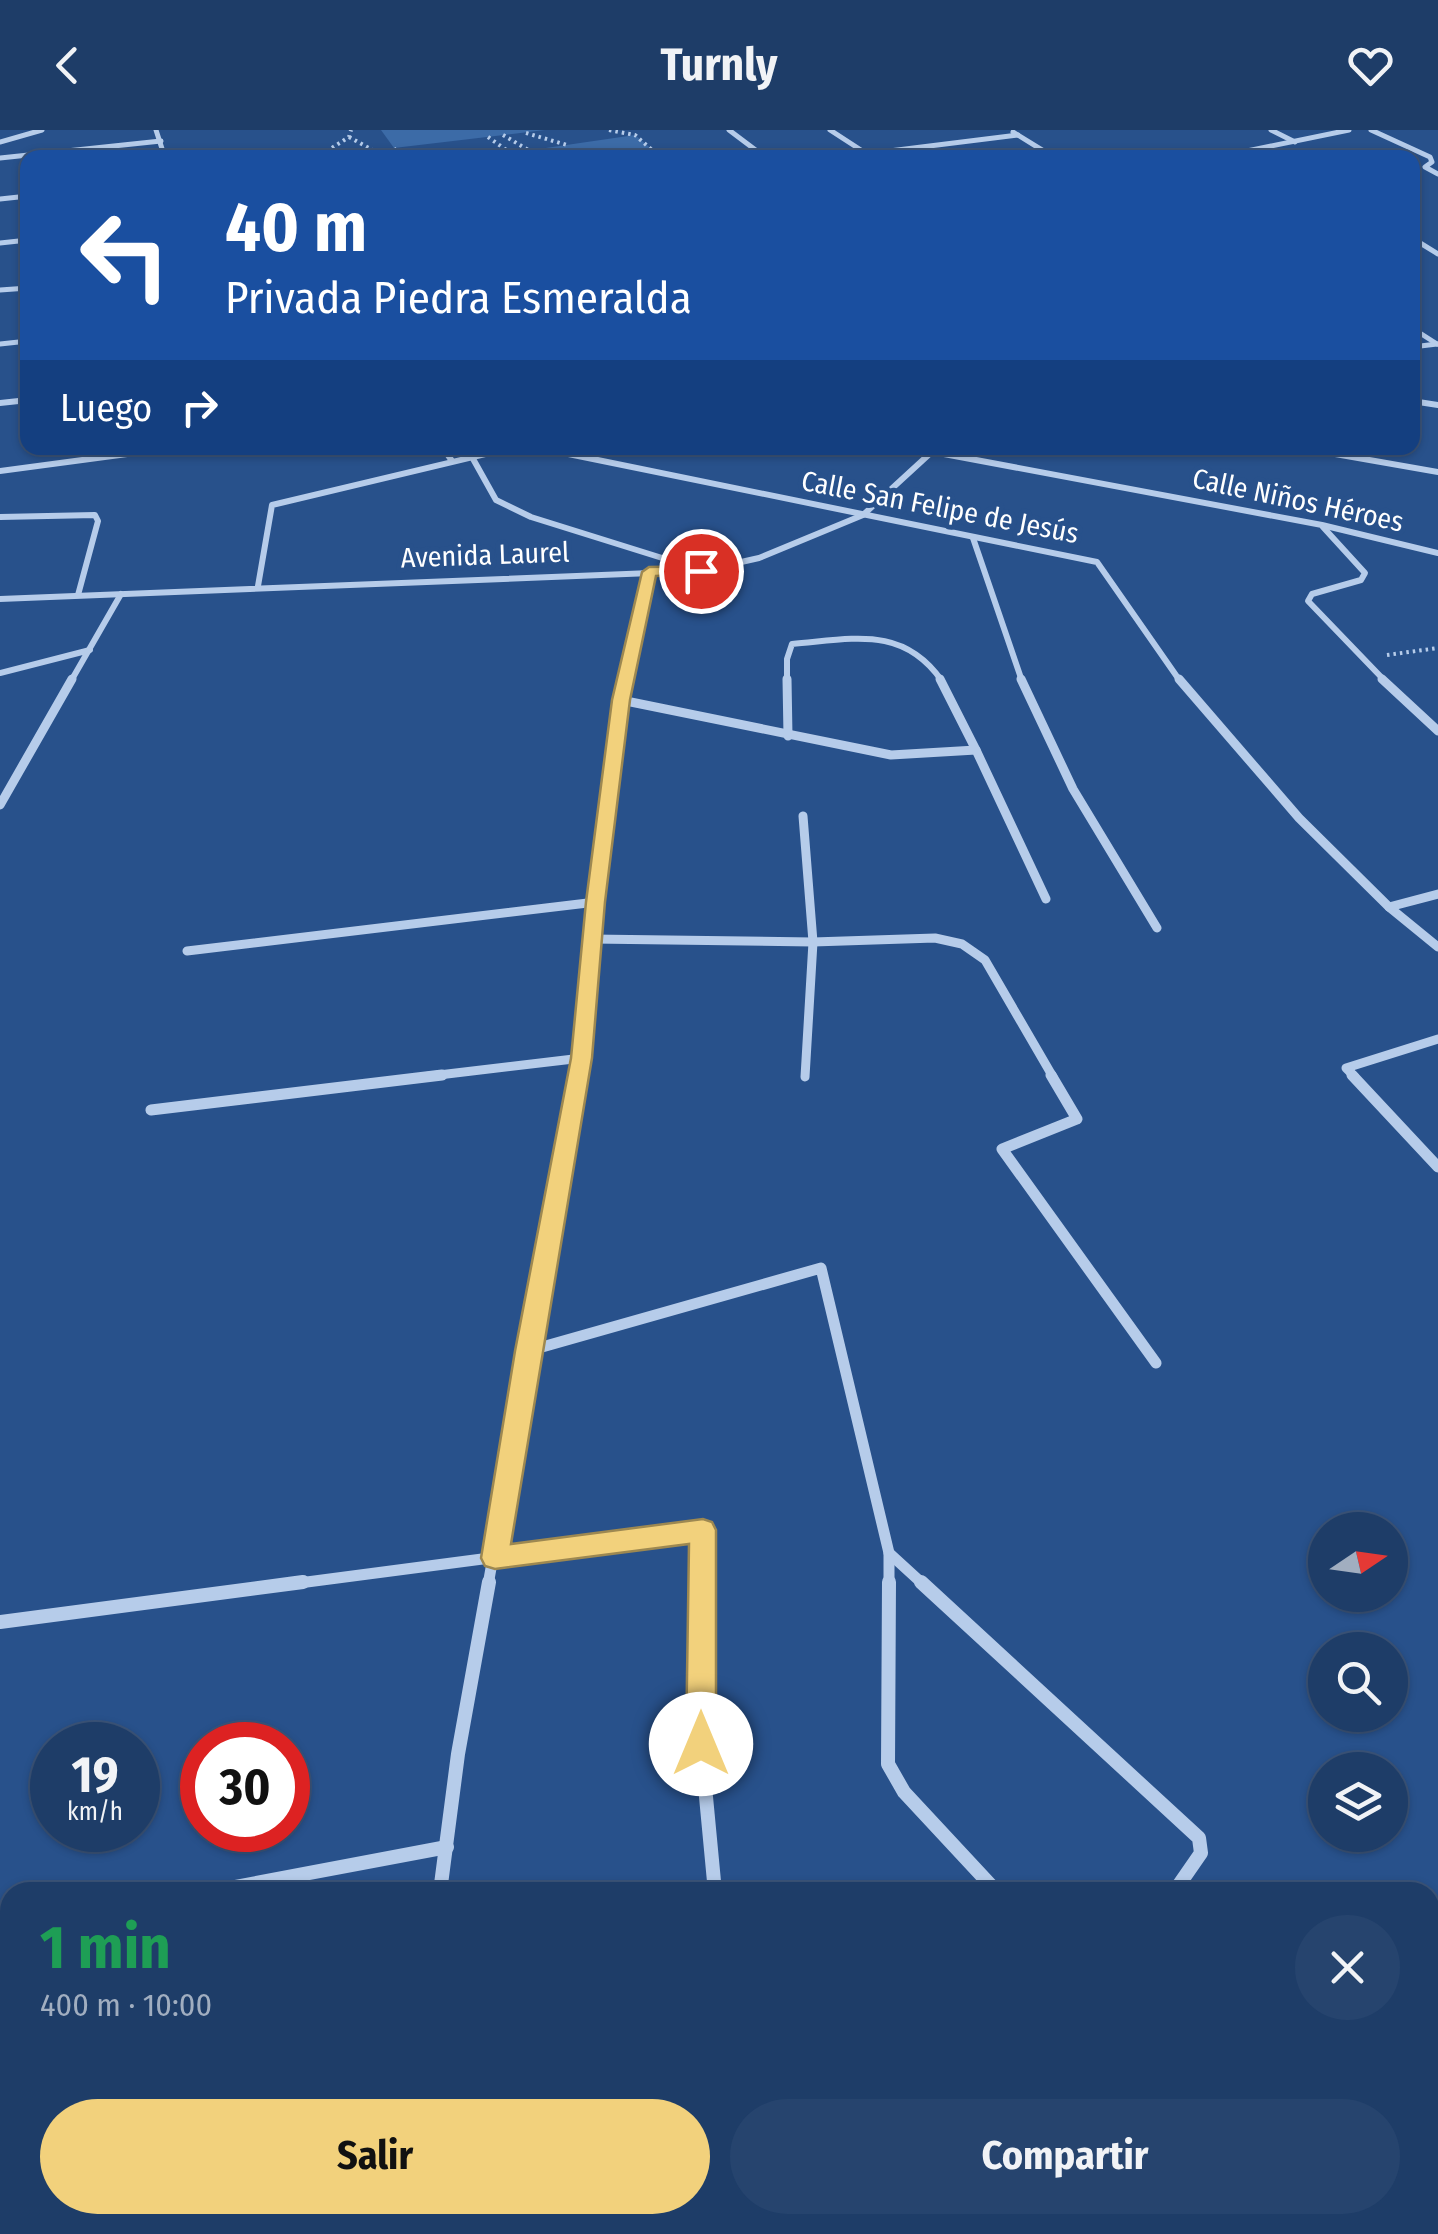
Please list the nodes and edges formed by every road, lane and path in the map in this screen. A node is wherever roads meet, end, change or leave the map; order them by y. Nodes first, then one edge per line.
1 (42, 130) edge
2 (156, 130) edge
3 (352, 130) edge
4 (609, 130) edge
5 (729, 130) edge
6 (830, 130) edge
7 (1009, 130) edge
8 (1271, 130) edge
9 (1349, 130) edge
10 (1371, 130) edge
11 (526, 132) dead end
12 (503, 135) dead end
13 (1018, 136) junction
14 (349, 137) junction
15 (488, 138) dead end
16 (161, 141) junction
17 (0, 142) edge
18 (1295, 142) junction
19 (567, 145) dead end
20 (76, 150) edge
21 (163, 150) edge
22 (328, 150) edge
23 (373, 150) edge
24 (506, 150) edge
25 (528, 150) edge
26 (652, 150) edge
27 (755, 150) edge
28 (862, 150) edge
29 (909, 150) edge
30 (1042, 150) edge
31 (1254, 150) edge
32 (1415, 150) edge
33 (1420, 152) edge
34 (1425, 166) junction
35 (1420, 167) edge
36 (1438, 174) edge
37 (117, 455) edge
38 (448, 455) edge
39 (481, 455) edge
40 (574, 455) edge
41 (929, 455) edge
42 (960, 455) edge
43 (1341, 455) edge
44 (472, 457) junction
45 (452, 461) junction
46 (0, 470) edge
47 (1438, 472) edge
48 (863, 515) junction
49 (0, 517) edge
50 (1322, 526) junction
51 (972, 538) junction
52 (1438, 554) edge
53 (701, 571) junction
54 (649, 572) junction
55 (258, 586) junction
56 (121, 594) junction
57 (78, 596) junction
58 (0, 598) edge
59 (1438, 648) edge
60 (90, 650) junction
61 (1361, 659) junction
62 (0, 673) edge
63 (621, 700) junction
64 (1438, 730) edge
65 (788, 736) junction
66 (976, 750) junction
67 (0, 805) edge
68 (803, 816) dead end
69 (1438, 894) edge
70 (1046, 898) dead end
71 (596, 902) junction
72 (1389, 907) junction
73 (1157, 928) dead end
74 (592, 938) junction
75 (813, 942) junction
76 (1438, 947) edge
77 (187, 952) dead end
78 (1438, 1040) edge
79 (582, 1058) junction
80 (805, 1077) dead end
81 (151, 1110) dead end
82 (1438, 1168) edge
83 (528, 1351) junction
84 (1156, 1362) dead end
85 (890, 1553) junction
86 (495, 1558) junction
87 (0, 1622) edge
88 (448, 1847) junction
89 (262, 1882) edge
90 (442, 1882) edge
91 (714, 1882) edge
92 (989, 1882) edge
93 (1181, 1882) edge

1 - 17 street
2 - 16 street
3 - 14 path
4 - 26 path
5 - 27 street
6 - 28 street
7 - 13 street
8 - 18 street
9 - 18 street
10 - 32 street
11 - 19 path
12 - 25 path
13 - 29 street
13 - 30 street
14 - 22 path
14 - 23 path
15 - 24 path
16 - 20 street
16 - 21 street
18 - 31 street
33 - 34 street
34 - 35 street
34 - 36 street
37 - 46 street
38 - 45 street
39 - 44 street
40 - 48 street, Calle San Felipe de Jesús
41 - 48 street, Avenida Laurel
42 - 50 street, Calle Niños Héroes
43 - 47 street
44 - 45 street
44 - 53 street
45 - 55 street
48 - 51 street, Calle San Felipe de Jesús
48 - 53 street, Avenida Laurel
49 - 57 street
50 - 52 street, Calle Niños Héroes
50 - 61 street
51 - 72 street, Calle San Felipe de Jesús
51 - 73 street
53 - 54 street, Avenida Laurel
54 - 55 street, Avenida Laurel
54 - 63 street
55 - 56 street, Avenida Laurel
56 - 57 street, Avenida Laurel
56 - 60 street
57 - 58 street, Avenida Laurel
59 - 61 path
60 - 62 street
60 - 67 street
61 - 64 street
63 - 65 street
63 - 71 street
65 - 66 street
65 - 66 street
66 - 70 street
68 - 75 street
69 - 72 street
71 - 74 street
71 - 77 street
72 - 76 street
74 - 75 street
74 - 79 street
75 - 80 street
75 - 84 street
78 - 82 street
79 - 81 street
79 - 83 street
83 - 85 street
83 - 86 street
85 - 92 street
85 - 93 street
86 - 87 street
86 - 88 street
86 - 91 street
88 - 89 street
88 - 90 street

